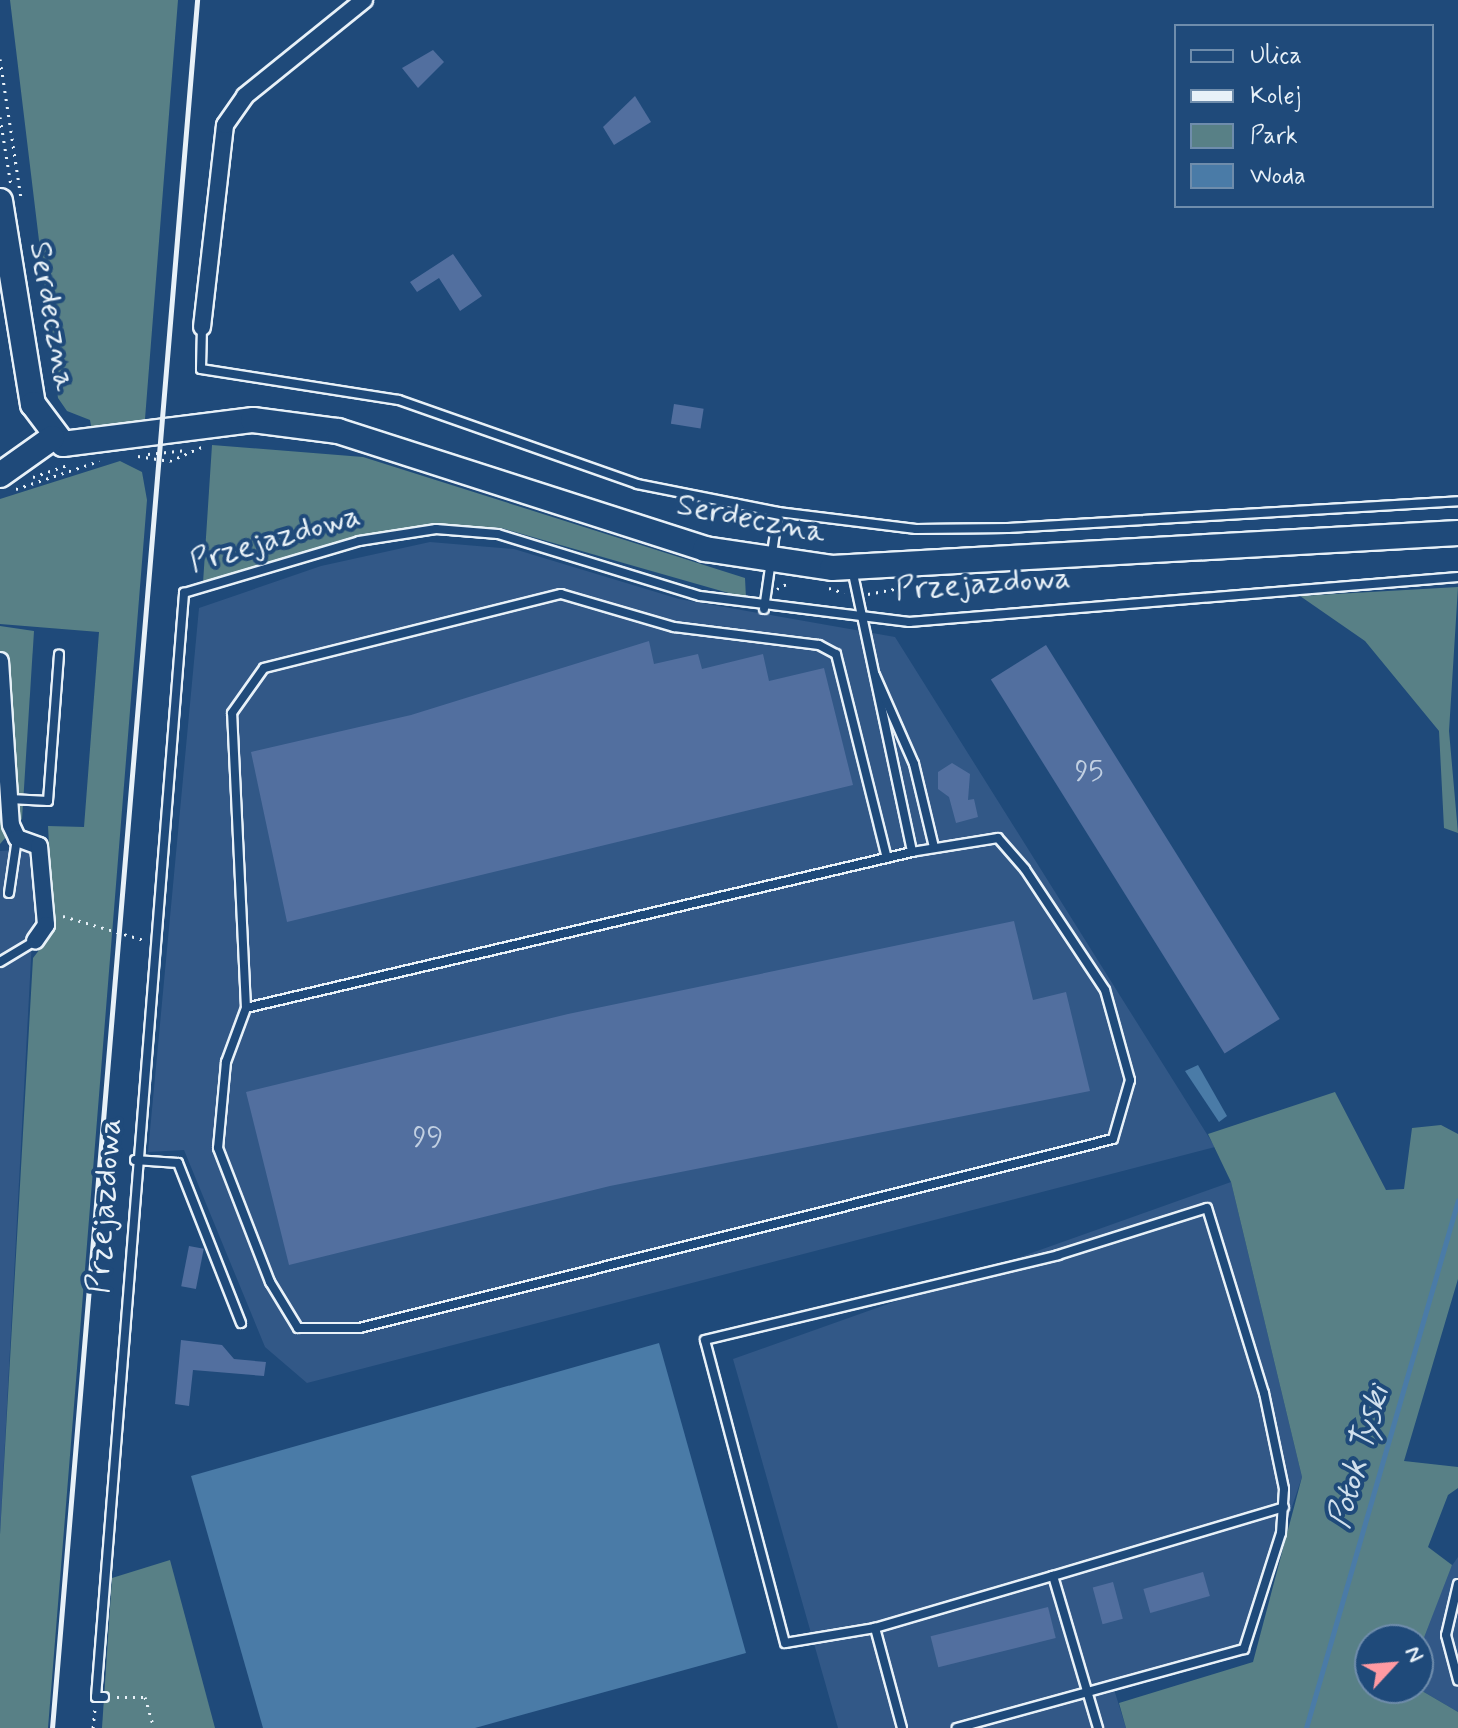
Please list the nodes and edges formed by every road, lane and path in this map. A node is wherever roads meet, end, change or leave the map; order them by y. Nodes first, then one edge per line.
1 (364, 0) edge
2 (0, 59) edge
3 (11, 201) edge
4 (202, 327) joint
5 (52, 438) junction
6 (210, 439) dead end
7 (129, 452) dead end
8 (100, 455) dead end
9 (104, 460) dead end
10 (0, 475) edge
11 (0, 492) edge
12 (1458, 501) edge
13 (778, 512) junction
14 (1458, 533) edge
15 (768, 576) junction
16 (1458, 577) edge
17 (919, 580) dead end
18 (854, 582) junction
19 (931, 584) dead end
20 (764, 609) junction
21 (866, 618) junction
22 (59, 654) dead end
23 (0, 661) edge
24 (875, 674) junction
25 (10, 799) junction
26 (17, 838) junction
27 (934, 847) junction
28 (912, 852) junction
29 (887, 858) junction
30 (9, 893) dead end
31 (45, 911) junction
32 (35, 941) joint
33 (151, 942) junction
34 (0, 962) edge
35 (246, 1008) junction
36 (135, 1160) junction
37 (241, 1323) dead end
38 (1284, 1507) junction
39 (1053, 1576) junction
40 (1458, 1584) edge
41 (875, 1628) junction
42 (1458, 1680) edge
43 (1088, 1692) junction
44 (100, 1697) junction
45 (93, 1728) edge
46 (151, 1728) edge
47 (902, 1728) edge
48 (957, 1728) edge
49 (1098, 1728) edge

1 - 4 street
2 - 3 path
3 - 5 street, Serdeczna
4 - 13 lane
5 - 10 street, Serdeczna
5 - 15 street, Serdeczna
6 - 7 path
8 - 11 path
9 - 11 path
12 - 13 lane
13 - 15 lane
14 - 18 street, Serdeczna
15 - 15 path
15 - 18 street, Serdeczna
15 - 20 lane
16 - 21 lane, Przejazdowa
17 - 18 path
18 - 18 path
18 - 19 path
18 - 21 lane
20 - 21 lane, Przejazdowa
20 - 33 lane, Przejazdowa
21 - 24 lane
22 - 25 lane
23 - 25 street
24 - 27 lane
24 - 28 lane
25 - 26 street
26 - 30 lane
26 - 31 street
27 - 28 lane
27 - 35 lane
28 - 29 lane
29 - 35 lane
29 - 35 lane
31 - 32 street
31 - 33 path
32 - 34 lane
33 - 36 lane, Przejazdowa
36 - 37 lane
36 - 44 lane, Przejazdowa
38 - 39 lane
38 - 41 lane
38 - 43 lane
39 - 41 lane
39 - 43 lane
40 - 42 lane
41 - 47 lane
43 - 48 lane
43 - 49 lane
44 - 45 path
44 - 46 path

